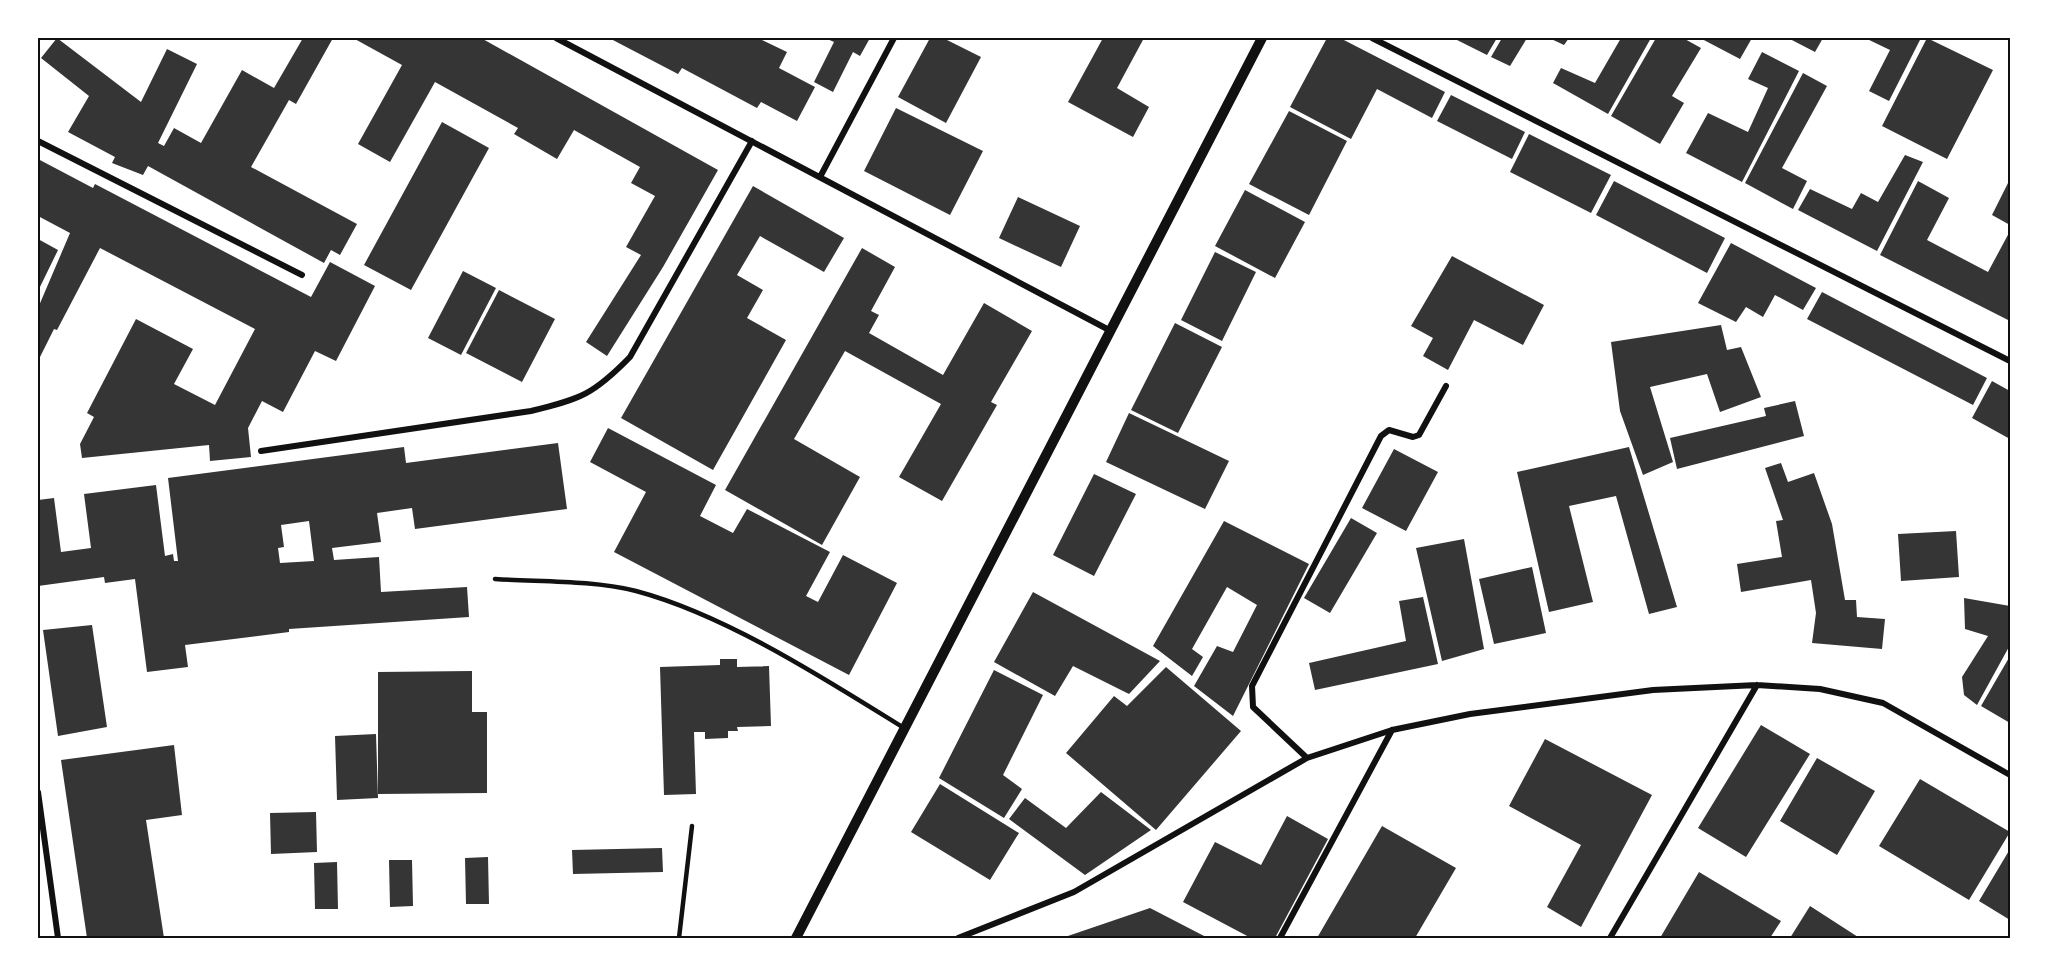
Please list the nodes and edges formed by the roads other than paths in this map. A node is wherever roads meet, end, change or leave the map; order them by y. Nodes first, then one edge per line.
1 (556, 38) edge
2 (894, 38) edge
3 (1262, 38) edge
4 (1372, 38) edge
5 (38, 141) edge
6 (752, 141) junction
7 (820, 177) junction
8 (302, 275) dead end
9 (1111, 331) junction
10 (2010, 361) edge
11 (1446, 386) dead end
12 (261, 451) dead end
13 (495, 579) dead end
14 (1757, 686) junction
15 (904, 728) junction
16 (1392, 730) junction
17 (1307, 758) junction
18 (2010, 775) edge
19 (38, 792) edge
20 (692, 826) dead end
21 (58, 939) edge
22 (679, 939) edge
23 (796, 939) edge
24 (958, 939) edge
25 (1280, 939) edge
26 (1610, 939) edge

1 - 6 street
2 - 7 street
3 - 9 street
4 - 10 street
5 - 8 street
6 - 7 street
6 - 12 street
7 - 9 street
9 - 15 street
11 - 17 street
13 - 15 lane
14 - 16 street
14 - 18 street
14 - 26 street
15 - 23 street
16 - 17 street
16 - 25 street
17 - 24 street
19 - 21 street
20 - 22 lane

